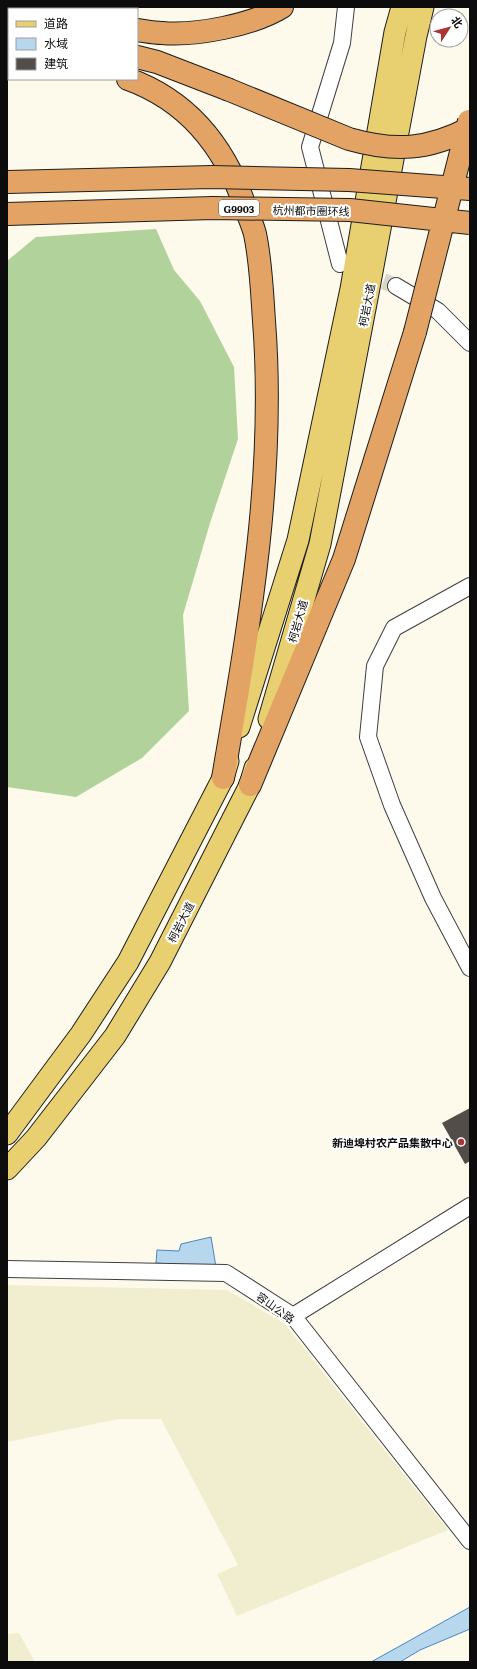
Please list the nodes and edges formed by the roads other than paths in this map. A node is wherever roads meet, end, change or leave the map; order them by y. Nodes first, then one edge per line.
1 (282, 7) edge
2 (346, 7) edge
3 (402, 7) edge
4 (423, 7) edge
5 (138, 30) edge
6 (138, 57) edge
7 (131, 80) edge
8 (470, 117) edge
9 (470, 128) edge
10 (7, 182) edge
11 (470, 189) edge
12 (7, 214) edge
13 (470, 223) edge
14 (340, 264) dead end
15 (396, 286) tunnel mouth
16 (470, 344) edge
17 (470, 586) edge
18 (223, 778) junction
19 (250, 785) junction
20 (470, 968) edge
21 (7, 1134) edge
22 (7, 1169) edge
23 (470, 1206) edge
24 (7, 1269) edge
25 (293, 1316) junction
26 (470, 1541) edge

1 - 5 highway
2 - 14 street
3 - 18 main road, 柯岩大道
4 - 19 main road, 柯岩大道
6 - 9 highway, bridge
7 - 18 highway
8 - 19 highway, bridge
10 - 11 highway, bridge
12 - 13 highway, 杭州都市圈环线 / G9903, bridge
15 - 16 street
17 - 20 street
18 - 21 main road, 柯岩大道
19 - 22 main road, 柯岩大道
23 - 25 street
24 - 25 street, 容山公路
25 - 26 street, 容山公路

